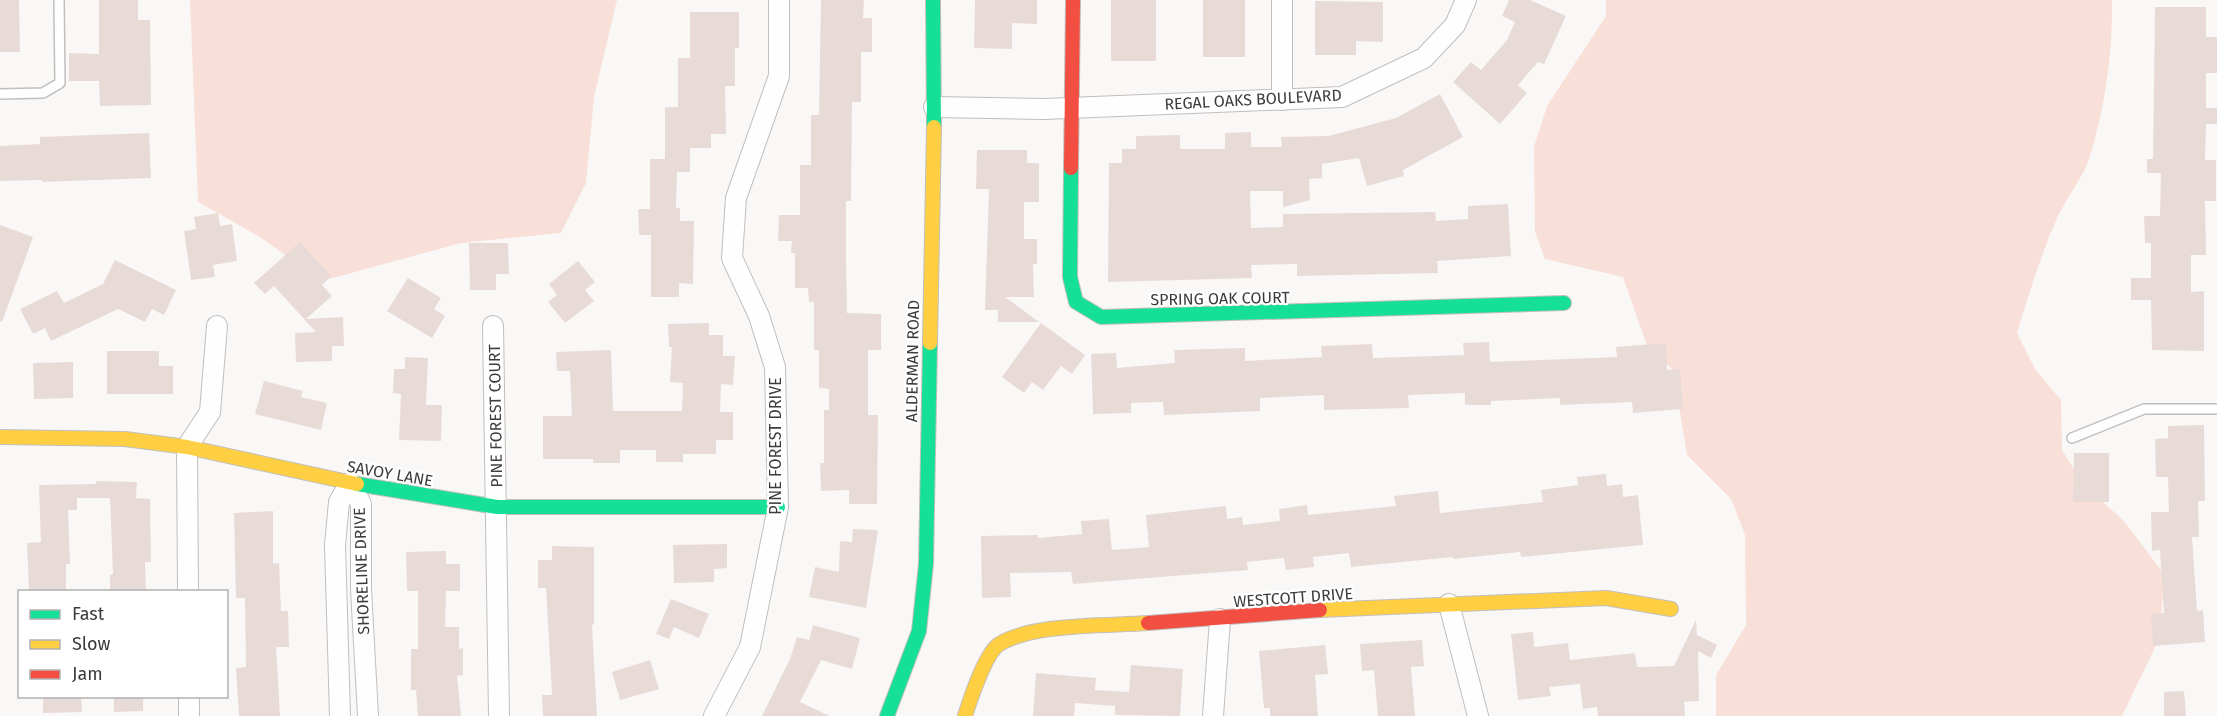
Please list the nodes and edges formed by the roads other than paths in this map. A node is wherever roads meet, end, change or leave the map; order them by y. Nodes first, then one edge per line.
1 (59, 0) edge
2 (779, 0) edge
3 (933, 0) edge
4 (1073, 0) edge
5 (1282, 0) edge
6 (1466, 0) edge
7 (0, 94) edge
8 (1282, 100) junction
9 (934, 107) junction
10 (1073, 108) junction
11 (1564, 303) dead end
12 (217, 326) dead end
13 (493, 326) dead end
14 (2217, 409) edge
15 (0, 437) edge
16 (2072, 438) dead end
17 (187, 447) junction
18 (350, 483) junction
19 (496, 507) junction
20 (778, 507) junction
21 (188, 590) edge
22 (1449, 604) junction
23 (1671, 609) dead end
24 (1220, 619) junction
25 (189, 698) edge
26 (189, 716) edge
27 (340, 716) edge
28 (369, 716) edge
29 (499, 716) edge
30 (714, 716) edge
31 (887, 716) edge
32 (965, 716) edge
33 (1213, 716) edge
34 (1478, 716) edge

1 - 7 lane
2 - 20 street, PINE FOREST DRIVE
3 - 9 street, ALDERMAN ROAD
4 - 10 street, SPRING OAK COURT
5 - 8 street
6 - 8 street, REGAL OAKS BOULEVARD
8 - 10 street, REGAL OAKS BOULEVARD
9 - 10 street, REGAL OAKS BOULEVARD
9 - 31 street, ALDERMAN ROAD
10 - 11 street, SPRING OAK COURT
12 - 17 street
13 - 19 street, PINE FOREST COURT
14 - 16 lane
15 - 17 street, SAVOY LANE
17 - 18 street, SAVOY LANE
17 - 21 street
18 - 19 street, SAVOY LANE
18 - 27 street, SHORELINE DRIVE
18 - 28 street, SHORELINE DRIVE
19 - 20 street, SAVOY LANE
19 - 29 street
20 - 30 street, PINE FOREST DRIVE
22 - 23 street, WESTCOTT DRIVE
22 - 24 street, WESTCOTT DRIVE
22 - 34 street
24 - 32 street, WESTCOTT DRIVE
24 - 33 street
25 - 26 street

